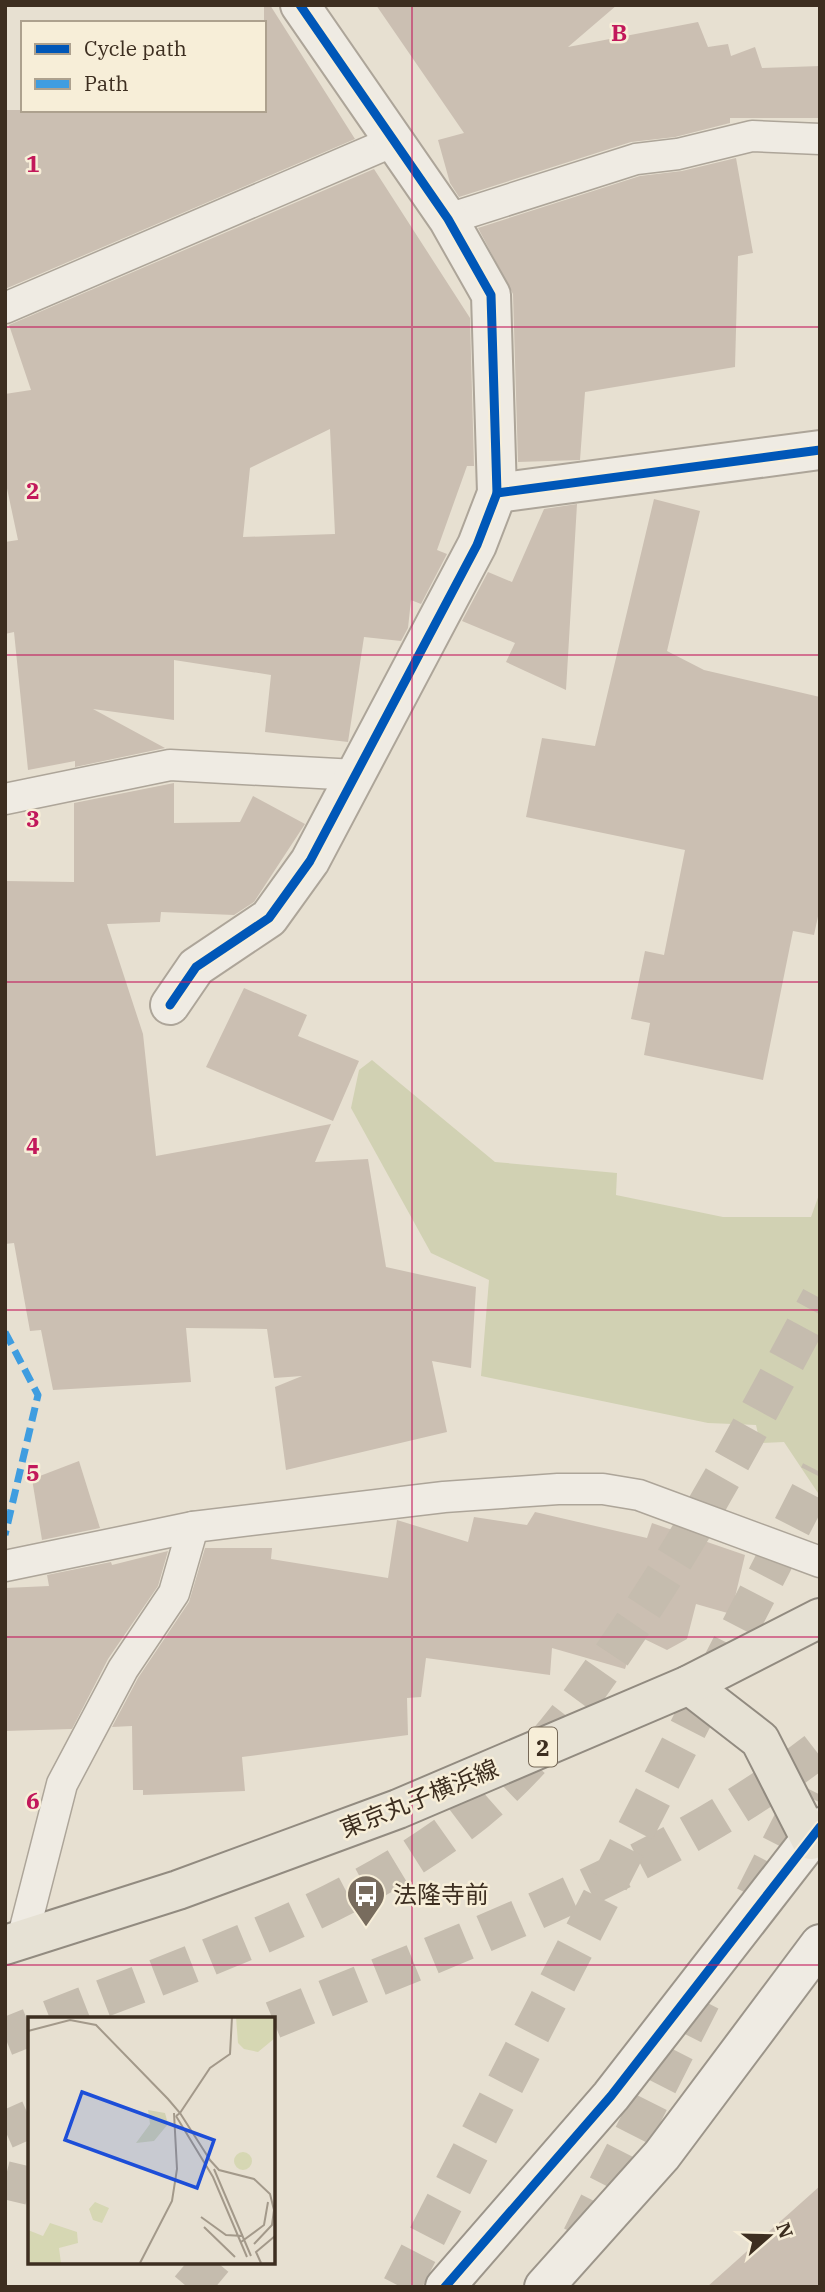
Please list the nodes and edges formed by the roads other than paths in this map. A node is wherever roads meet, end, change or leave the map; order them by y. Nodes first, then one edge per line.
1 (300, 5) edge
2 (820, 139) edge
3 (394, 141) junction
4 (448, 219) junction
5 (5, 308) edge
6 (820, 450) edge
7 (497, 494) junction
8 (356, 775) junction
9 (5, 799) edge
10 (170, 1006) dead end
11 (193, 1527) junction
12 (820, 1562) edge
13 (5, 1566) edge
14 (820, 1618) edge
15 (688, 1685) junction
16 (815, 1834) edge
17 (14, 1942) edge
18 (820, 1944) edge
19 (445, 2287) edge
20 (544, 2287) edge

1 - 3 street
2 - 4 lane
3 - 4 street
3 - 5 lane
4 - 7 street
6 - 7 street
7 - 8 street
8 - 9 lane
8 - 10 street
11 - 12 lane
11 - 13 lane
11 - 17 lane
14 - 15 main road, 東京丸子横浜線 / 2
15 - 16 main road
15 - 17 main road, 東京丸子横浜線 / 2
16 - 19 street
18 - 20 street

